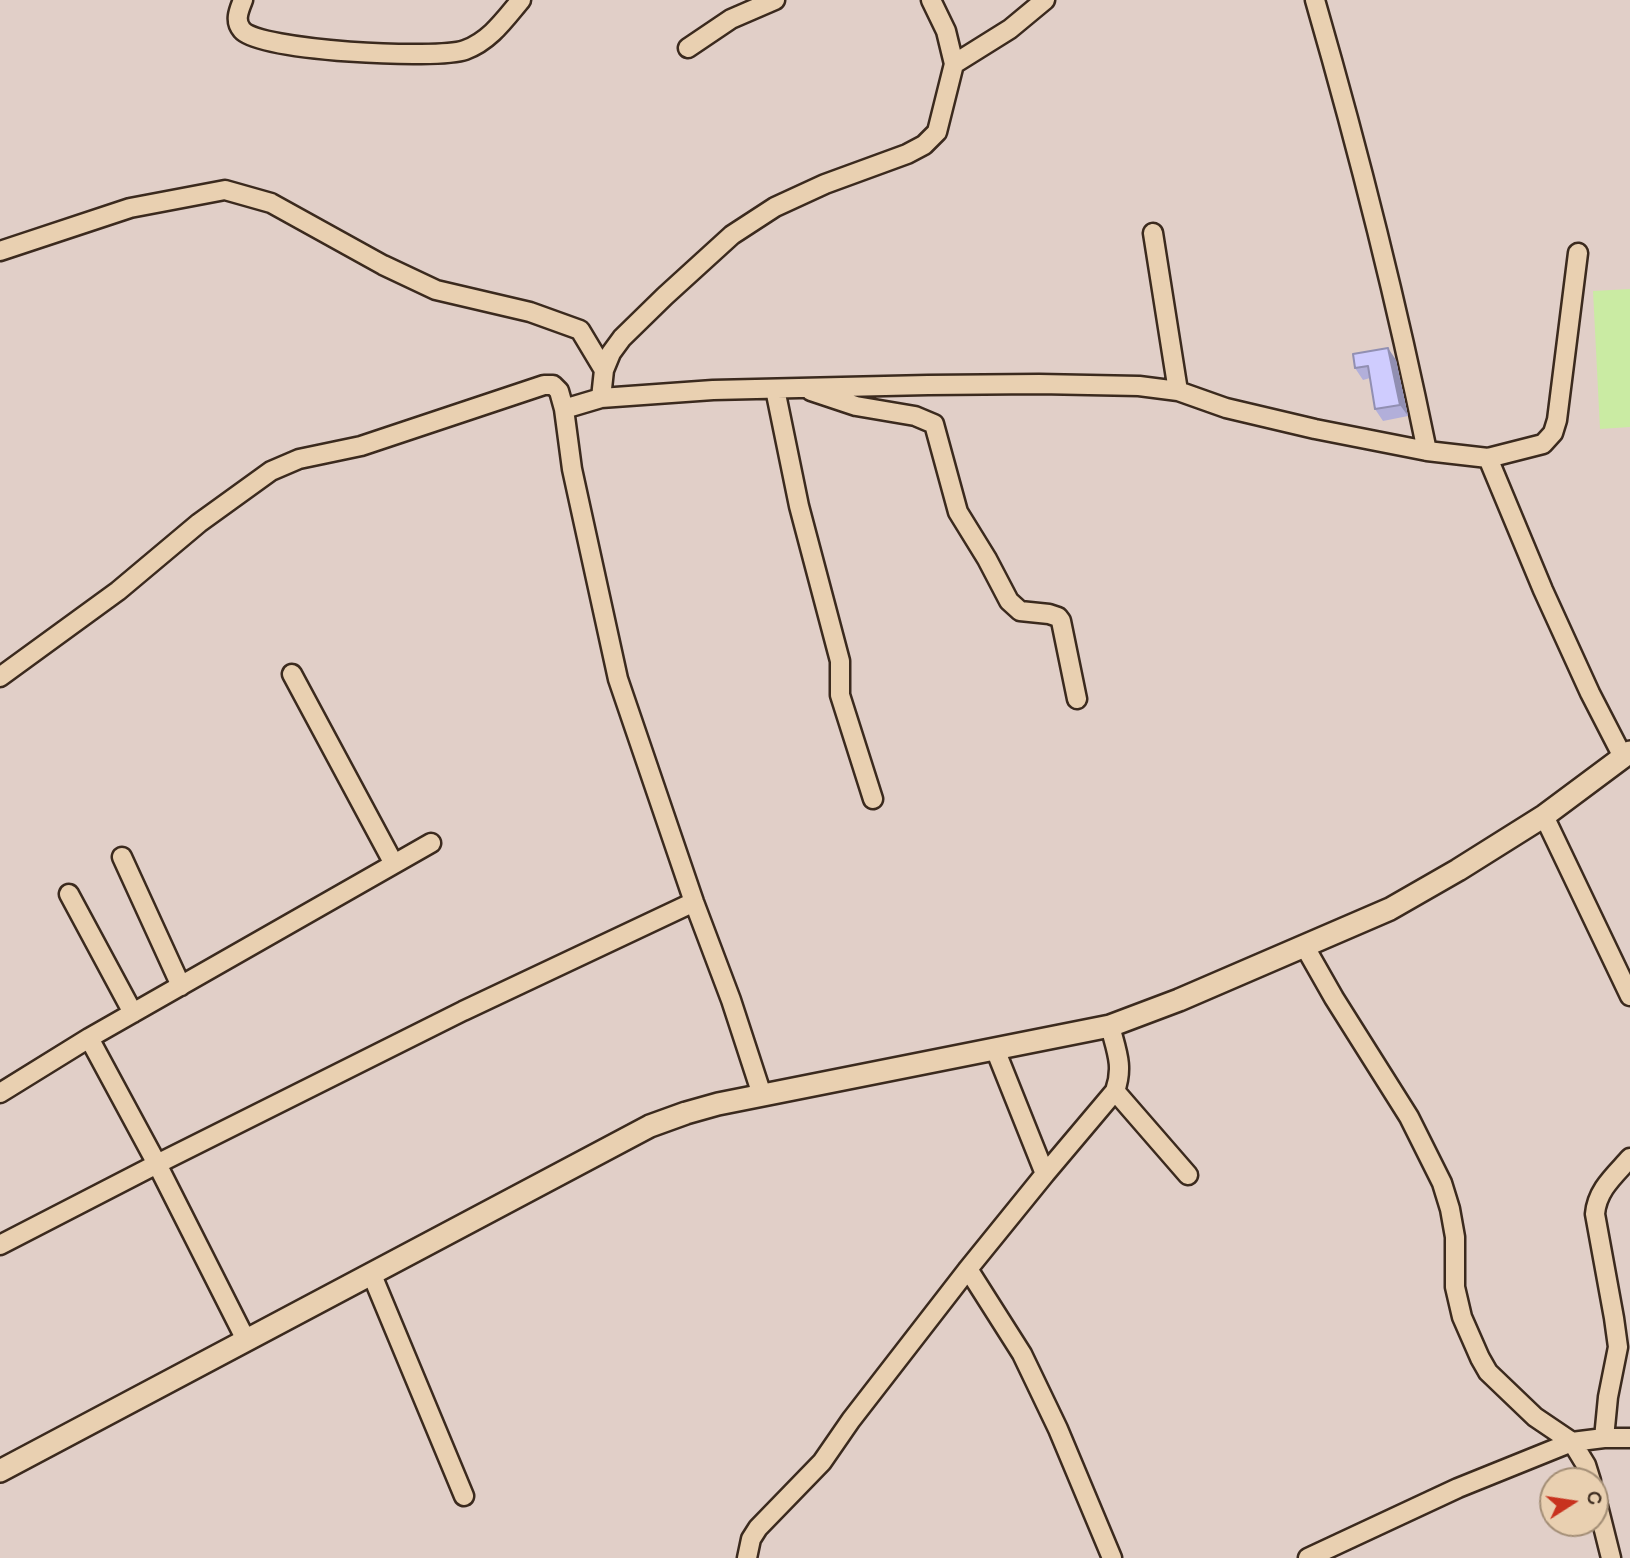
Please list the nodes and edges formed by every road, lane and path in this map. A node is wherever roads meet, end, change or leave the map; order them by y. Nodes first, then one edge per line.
1 (243, 0) edge
2 (521, 0) edge
3 (775, 0) edge
4 (931, 0) edge
5 (1045, 0) edge
6 (1315, 0) edge
7 (688, 48) dead end
8 (954, 64) junction
9 (1153, 233) dead end
10 (0, 251) edge
11 (1578, 253) dead end
12 (604, 370) junction
13 (798, 387) junction
14 (775, 389) junction
15 (1178, 391) junction
16 (601, 398) junction
17 (564, 409) junction
18 (1427, 451) junction
19 (1488, 458) junction
20 (292, 674) dead end
21 (0, 677) edge
22 (1077, 699) dead end
23 (1627, 755) edge
24 (873, 799) dead end
25 (1544, 816) junction
26 (430, 843) dead end
27 (122, 857) dead end
28 (394, 864) junction
29 (69, 894) dead end
30 (694, 902) junction
31 (1305, 947) junction
32 (181, 986) junction
33 (1630, 996) edge
34 (133, 1013) junction
35 (1110, 1026) junction
36 (89, 1038) junction
37 (995, 1049) junction
38 (1115, 1091) junction
39 (0, 1093) edge
40 (762, 1096) junction
41 (1630, 1158) edge
42 (158, 1164) junction
43 (1045, 1174) junction
44 (1188, 1175) dead end
45 (0, 1245) edge
46 (968, 1269) junction
47 (372, 1275) junction
48 (246, 1340) junction
49 (1604, 1437) junction
50 (1630, 1437) edge
51 (1572, 1442) junction
52 (1587, 1467) edge
53 (0, 1471) edge
54 (464, 1496) dead end
55 (1606, 1537) edge
56 (747, 1558) edge
57 (1112, 1558) edge
58 (1308, 1558) edge
59 (1611, 1558) edge

1 - 2 street
3 - 7 street
4 - 8 street
5 - 8 street
6 - 18 street
8 - 12 street
9 - 15 street
10 - 12 street
11 - 19 street
12 - 16 street
13 - 14 street
13 - 15 street
13 - 22 street
14 - 16 street
14 - 24 street
15 - 18 street
16 - 17 street
17 - 21 street
17 - 30 street
18 - 19 street
19 - 23 street
20 - 28 street
23 - 25 street
25 - 31 street
25 - 33 street
26 - 28 street
27 - 32 street
28 - 32 street
29 - 34 street
30 - 40 street
30 - 42 street
31 - 35 street
31 - 51 street
32 - 34 street
34 - 36 street
35 - 37 street
35 - 38 street
36 - 39 street
36 - 42 street
37 - 40 street
37 - 43 street
38 - 43 street
38 - 44 street
40 - 47 street
41 - 49 street
42 - 45 street
42 - 48 street
43 - 46 street
46 - 56 street
46 - 57 street
47 - 48 street
47 - 54 street
48 - 53 street
49 - 50 street
49 - 51 street
51 - 52 street
51 - 58 street
55 - 59 street

